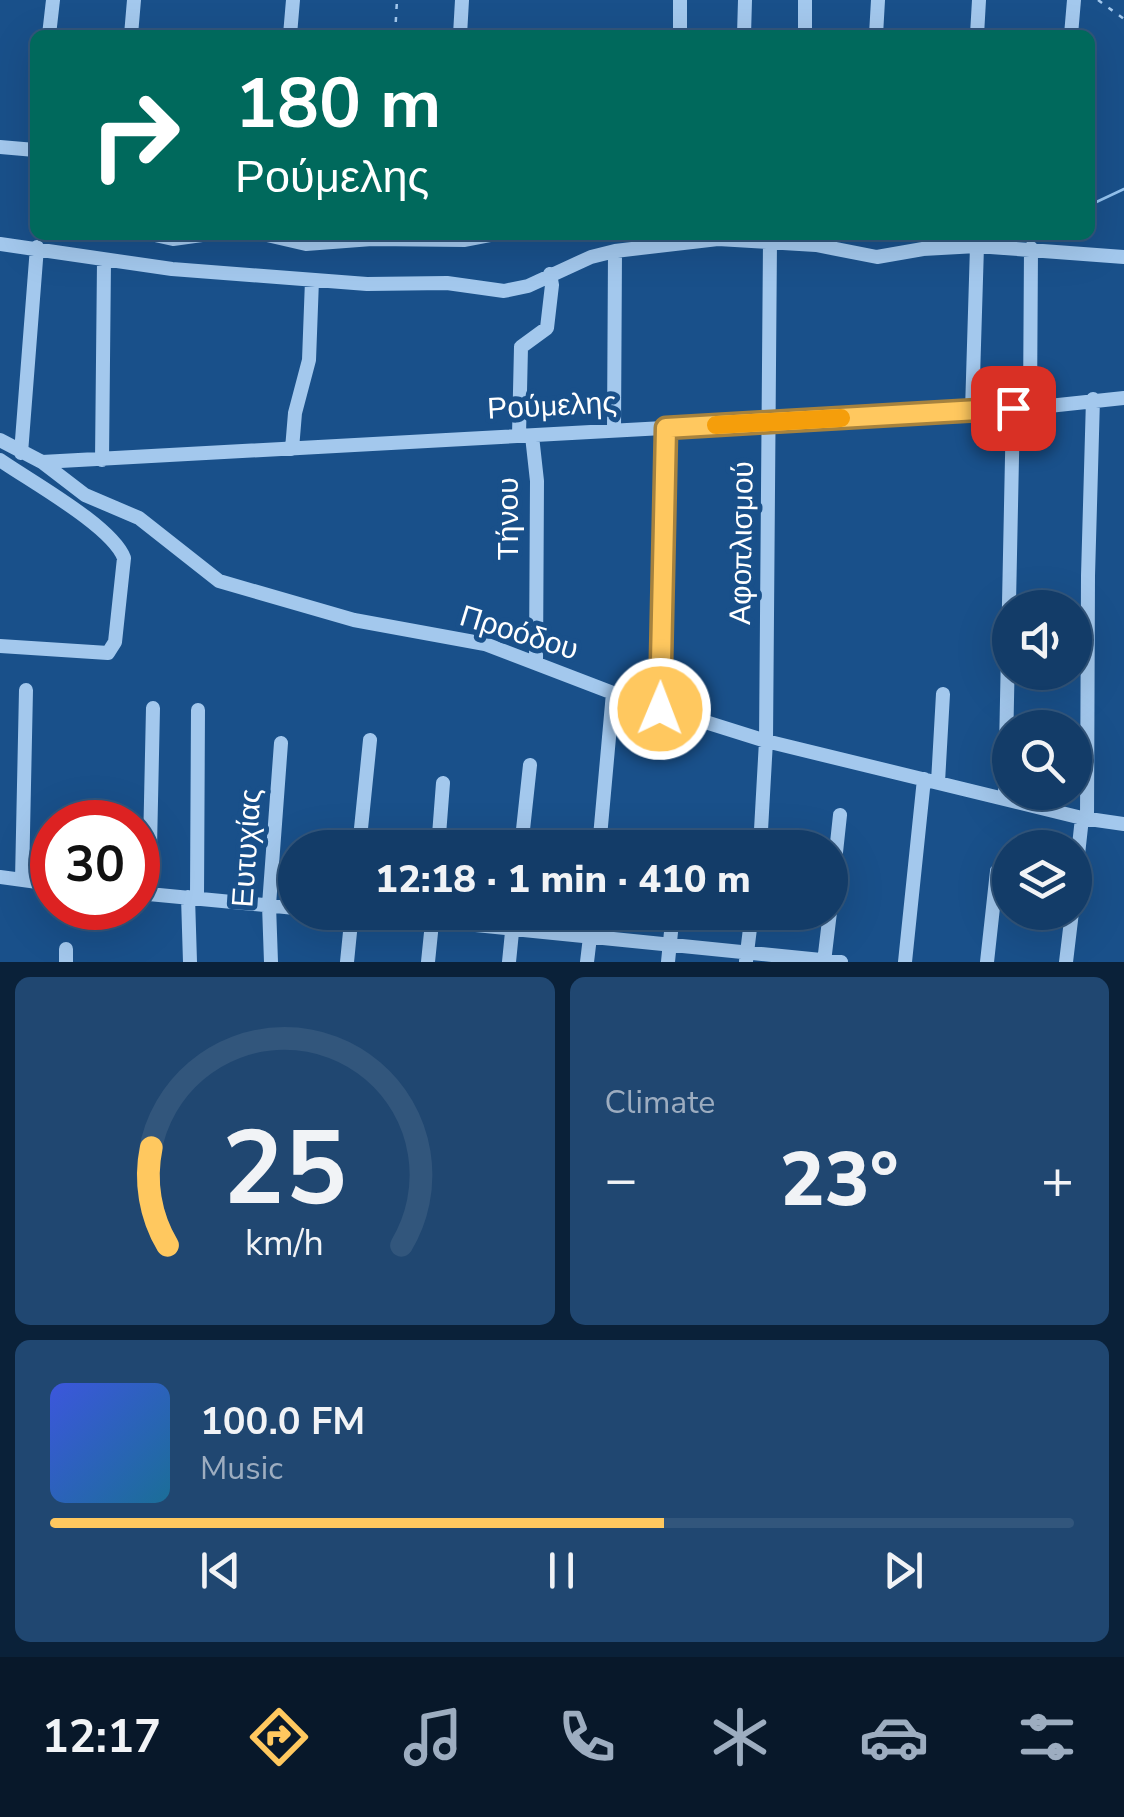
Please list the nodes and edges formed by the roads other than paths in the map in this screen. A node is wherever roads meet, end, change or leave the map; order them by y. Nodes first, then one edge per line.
1 (52, 0) edge
2 (134, 0) edge
3 (293, 0) edge
4 (462, 0) edge
5 (680, 0) edge
6 (745, 0) edge
7 (805, 0) edge
8 (878, 0) edge
9 (980, 0) edge
10 (1074, 0) edge
11 (50, 30) edge
12 (132, 30) edge
13 (290, 30) edge
14 (460, 30) edge
15 (680, 30) edge
16 (744, 30) edge
17 (805, 30) edge
18 (876, 30) edge
19 (978, 30) edge
20 (1071, 30) edge
21 (0, 147) edge
22 (30, 150) edge
23 (288, 240) edge
24 (359, 240) edge
25 (702, 240) edge
26 (770, 240) joint
27 (0, 244) edge
28 (977, 246) junction
29 (37, 247) junction
30 (1031, 248) junction
31 (615, 251) junction
32 (1124, 257) edge
33 (104, 260) junction
34 (550, 274) junction
35 (312, 280) junction
36 (1124, 398) edge
37 (1094, 399) junction
38 (1013, 408) junction
39 (1030, 408) junction
40 (972, 411) junction
41 (771, 422) junction
42 (666, 428) junction
43 (614, 430) junction
44 (526, 435) junction
45 (0, 440) edge
46 (292, 448) junction
47 (21, 452) junction
48 (0, 460) edge
49 (102, 460) junction
50 (42, 462) junction
51 (0, 646) edge
52 (536, 663) junction
53 (26, 690) dead end
54 (613, 694) junction
55 (942, 694) dead end
56 (154, 708) dead end
57 (660, 709) junction
58 (198, 710) dead end
59 (1007, 710) edge
60 (370, 740) dead end
61 (766, 741) junction
62 (281, 743) dead end
63 (530, 765) dead end
64 (931, 780) junction
65 (443, 783) dead end
66 (992, 794) edge
67 (149, 800) edge
68 (1052, 810) edge
69 (840, 814) dead end
70 (1084, 819) junction
71 (1124, 824) edge
72 (361, 830) edge
73 (439, 830) edge
74 (523, 830) edge
75 (601, 830) edge
76 (761, 830) edge
77 (838, 830) edge
78 (1082, 830) edge
79 (0, 878) edge
80 (22, 880) junction
81 (30, 881) edge
82 (160, 895) edge
83 (193, 898) junction
84 (269, 905) junction
85 (278, 906) edge
86 (992, 911) edge
87 (349, 930) edge
88 (432, 930) edge
89 (512, 930) edge
90 (522, 930) edge
91 (591, 930) edge
92 (671, 930) edge
93 (750, 930) edge
94 (830, 930) edge
95 (1070, 930) edge
96 (590, 937) junction
97 (670, 945) junction
98 (747, 957) edge
99 (275, 960) edge
100 (830, 961) edge
101 (190, 962) edge
102 (347, 962) edge
103 (428, 962) edge
104 (509, 962) edge
105 (587, 962) edge
106 (668, 962) edge
107 (905, 962) edge
108 (987, 962) edge
109 (1066, 962) edge

1 - 11 street
2 - 12 street
3 - 13 street
4 - 14 street
5 - 15 street
6 - 16 street
7 - 17 street
8 - 18 street
9 - 19 street
10 - 20 street
21 - 22 street
23 - 24 street
25 - 31 street
26 - 28 street
26 - 41 street, Αφοπλισμού
27 - 29 street
28 - 30 street
28 - 40 street
29 - 33 street
29 - 47 street
30 - 32 street
30 - 39 street
31 - 34 street
31 - 43 street
33 - 35 street
33 - 49 street
34 - 35 street
34 - 44 street, Τήνου
35 - 46 street
36 - 37 street, Ρούμελης
37 - 39 street, Ρούμελης
37 - 70 street
38 - 39 street, Ρούμελης
38 - 40 street, Ρούμελης
38 - 59 street
40 - 41 street, Ρούμελης
41 - 42 street, Ρούμελης
41 - 61 street, Αφοπλισμού
42 - 43 street, Ρούμελης
42 - 57 street
43 - 44 street, Ρούμελης
44 - 46 street, Ρούμελης
44 - 52 street, Τήνου
45 - 47 street
46 - 49 street, Ρούμελης
47 - 50 street
48 - 51 street
49 - 50 street, Ρούμελης
50 - 52 street, Προόδου
52 - 54 street, Προόδου
53 - 80 street
54 - 57 street, Προόδου
54 - 75 street
55 - 64 street
56 - 67 street
57 - 61 street, Προόδου
58 - 83 street
60 - 72 street
61 - 64 street, Προόδου
61 - 76 street, Αφοπλισμού
62 - 84 street, Ευτυχίας
63 - 74 street
64 - 66 street, Προόδου
64 - 107 street
65 - 73 street
68 - 70 street, Προόδου
69 - 77 street
70 - 71 street, Προόδου
70 - 78 street
79 - 80 street
80 - 81 street
82 - 83 street
83 - 84 street
83 - 101 street
84 - 85 street
84 - 99 street, Ευτυχίας
86 - 108 street
87 - 102 street
88 - 103 street
89 - 104 street
90 - 96 street
91 - 96 street
92 - 97 street
93 - 98 street
94 - 100 street
95 - 109 street
96 - 97 street
96 - 105 street
97 - 98 street
97 - 106 street
98 - 100 street

